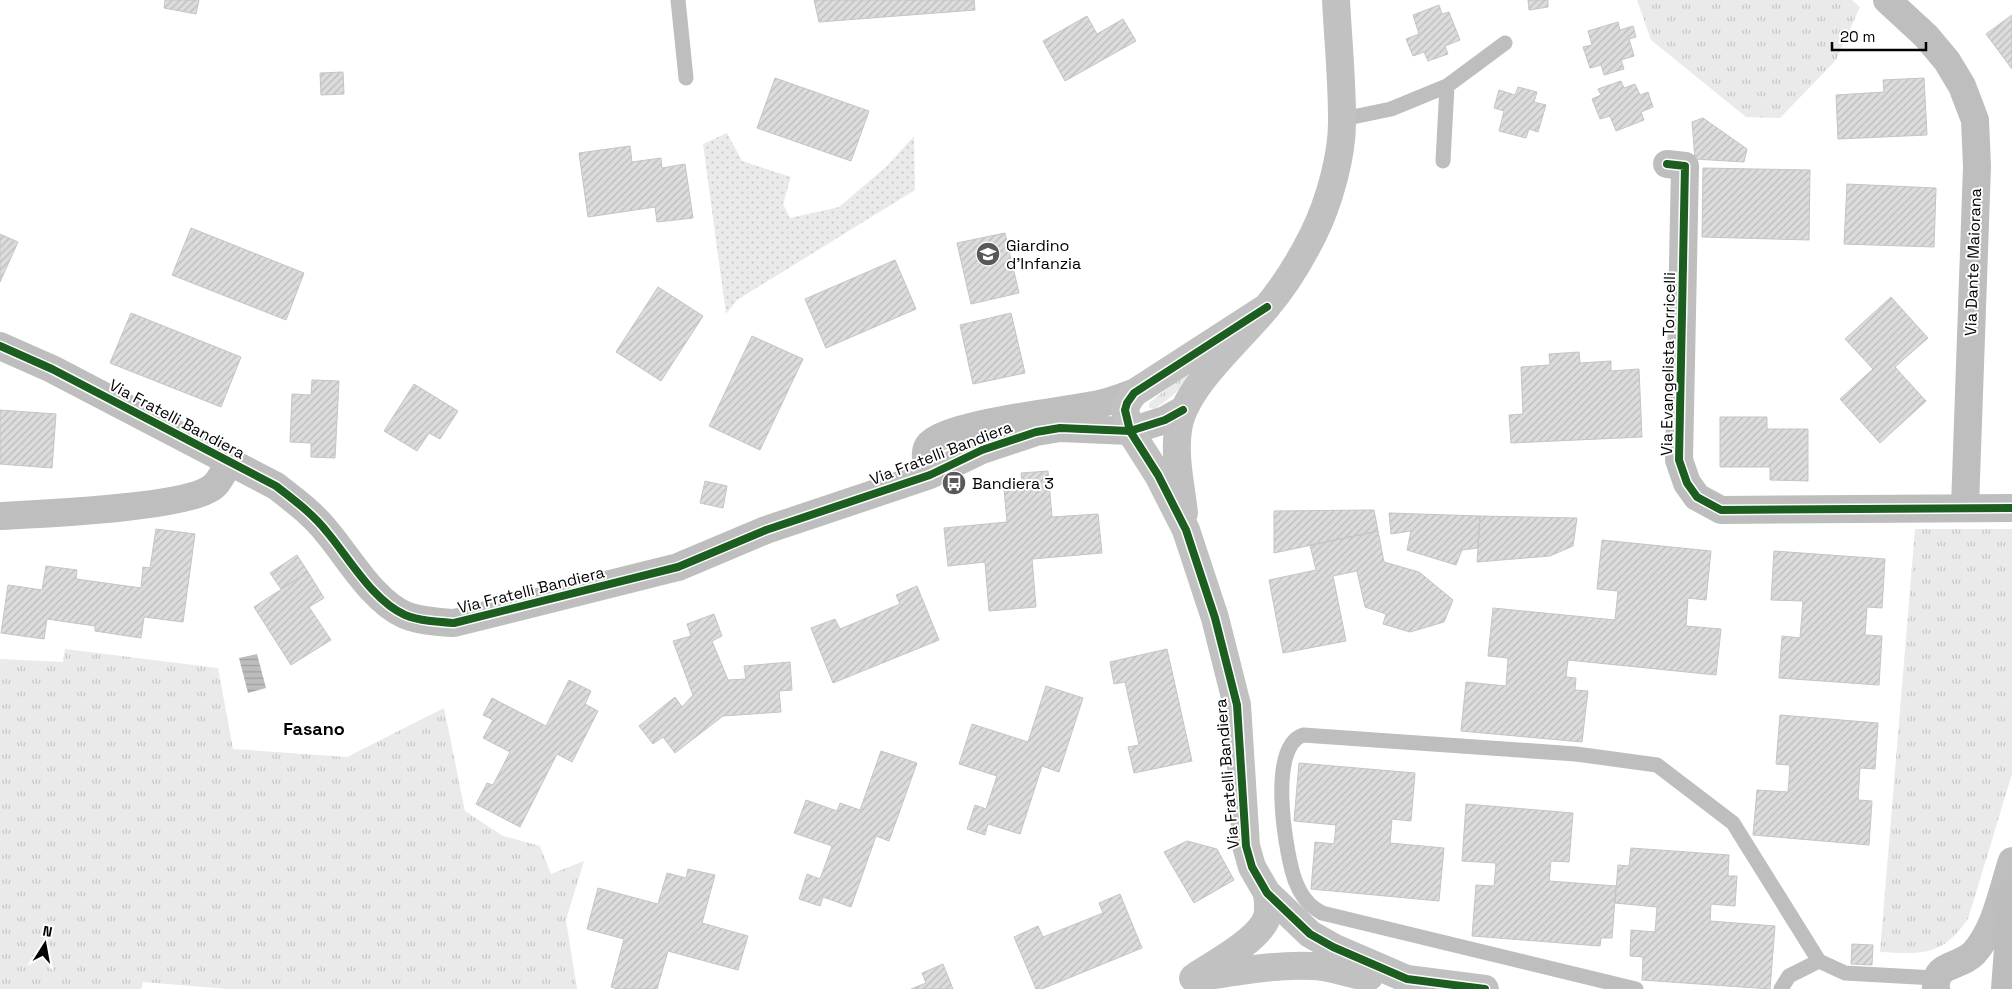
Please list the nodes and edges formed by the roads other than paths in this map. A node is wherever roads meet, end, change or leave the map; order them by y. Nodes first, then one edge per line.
1 (678, 0) edge
2 (1336, 0) edge
3 (1887, 0) edge
4 (1505, 43) dead end
5 (686, 78) dead end
6 (1446, 86) junction
7 (1342, 119) junction
8 (1443, 161) dead end
9 (1676, 165) dead end
10 (1267, 307) junction
11 (0, 346) edge
12 (1134, 393) junction
13 (1183, 410) junction
14 (1130, 431) junction
15 (229, 462) junction
16 (930, 476) junction
17 (1965, 507) junction
18 (2012, 508) edge
19 (0, 516) edge
20 (1186, 530) junction
21 (2012, 861) edge
22 (1267, 893) junction
23 (2012, 896) edge
24 (2010, 948) edge
25 (1820, 961) junction
26 (1408, 979) junction
27 (1188, 984) edge
28 (1936, 984) edge
29 (1484, 989) edge
30 (1636, 989) edge
31 (1781, 989) edge
32 (1998, 989) edge
33 (2005, 989) edge

1 - 5 lane
2 - 7 street
3 - 17 street, Via Dante Maiorana
4 - 6 lane
6 - 7 lane
6 - 8 lane
7 - 10 street
9 - 17 street, Via Evangelista Torricelli
10 - 12 street
10 - 13 street
11 - 15 street, Via Fratelli Bandiera
12 - 14 street
12 - 16 street
13 - 14 street, Via Fratelli Bandiera
13 - 20 street
14 - 16 street, Via Fratelli Bandiera
14 - 20 street
15 - 16 street, Via Fratelli Bandiera
15 - 19 street
17 - 18 street
20 - 22 street, Via Fratelli Bandiera
21 - 28 street
22 - 26 street, Via Fratelli Bandiera
22 - 27 street
23 - 24 main road
24 - 32 street
24 - 33 main road
25 - 28 lane
25 - 30 lane
25 - 31 lane
26 - 27 street
26 - 29 street, Via Fratelli Bandiera

